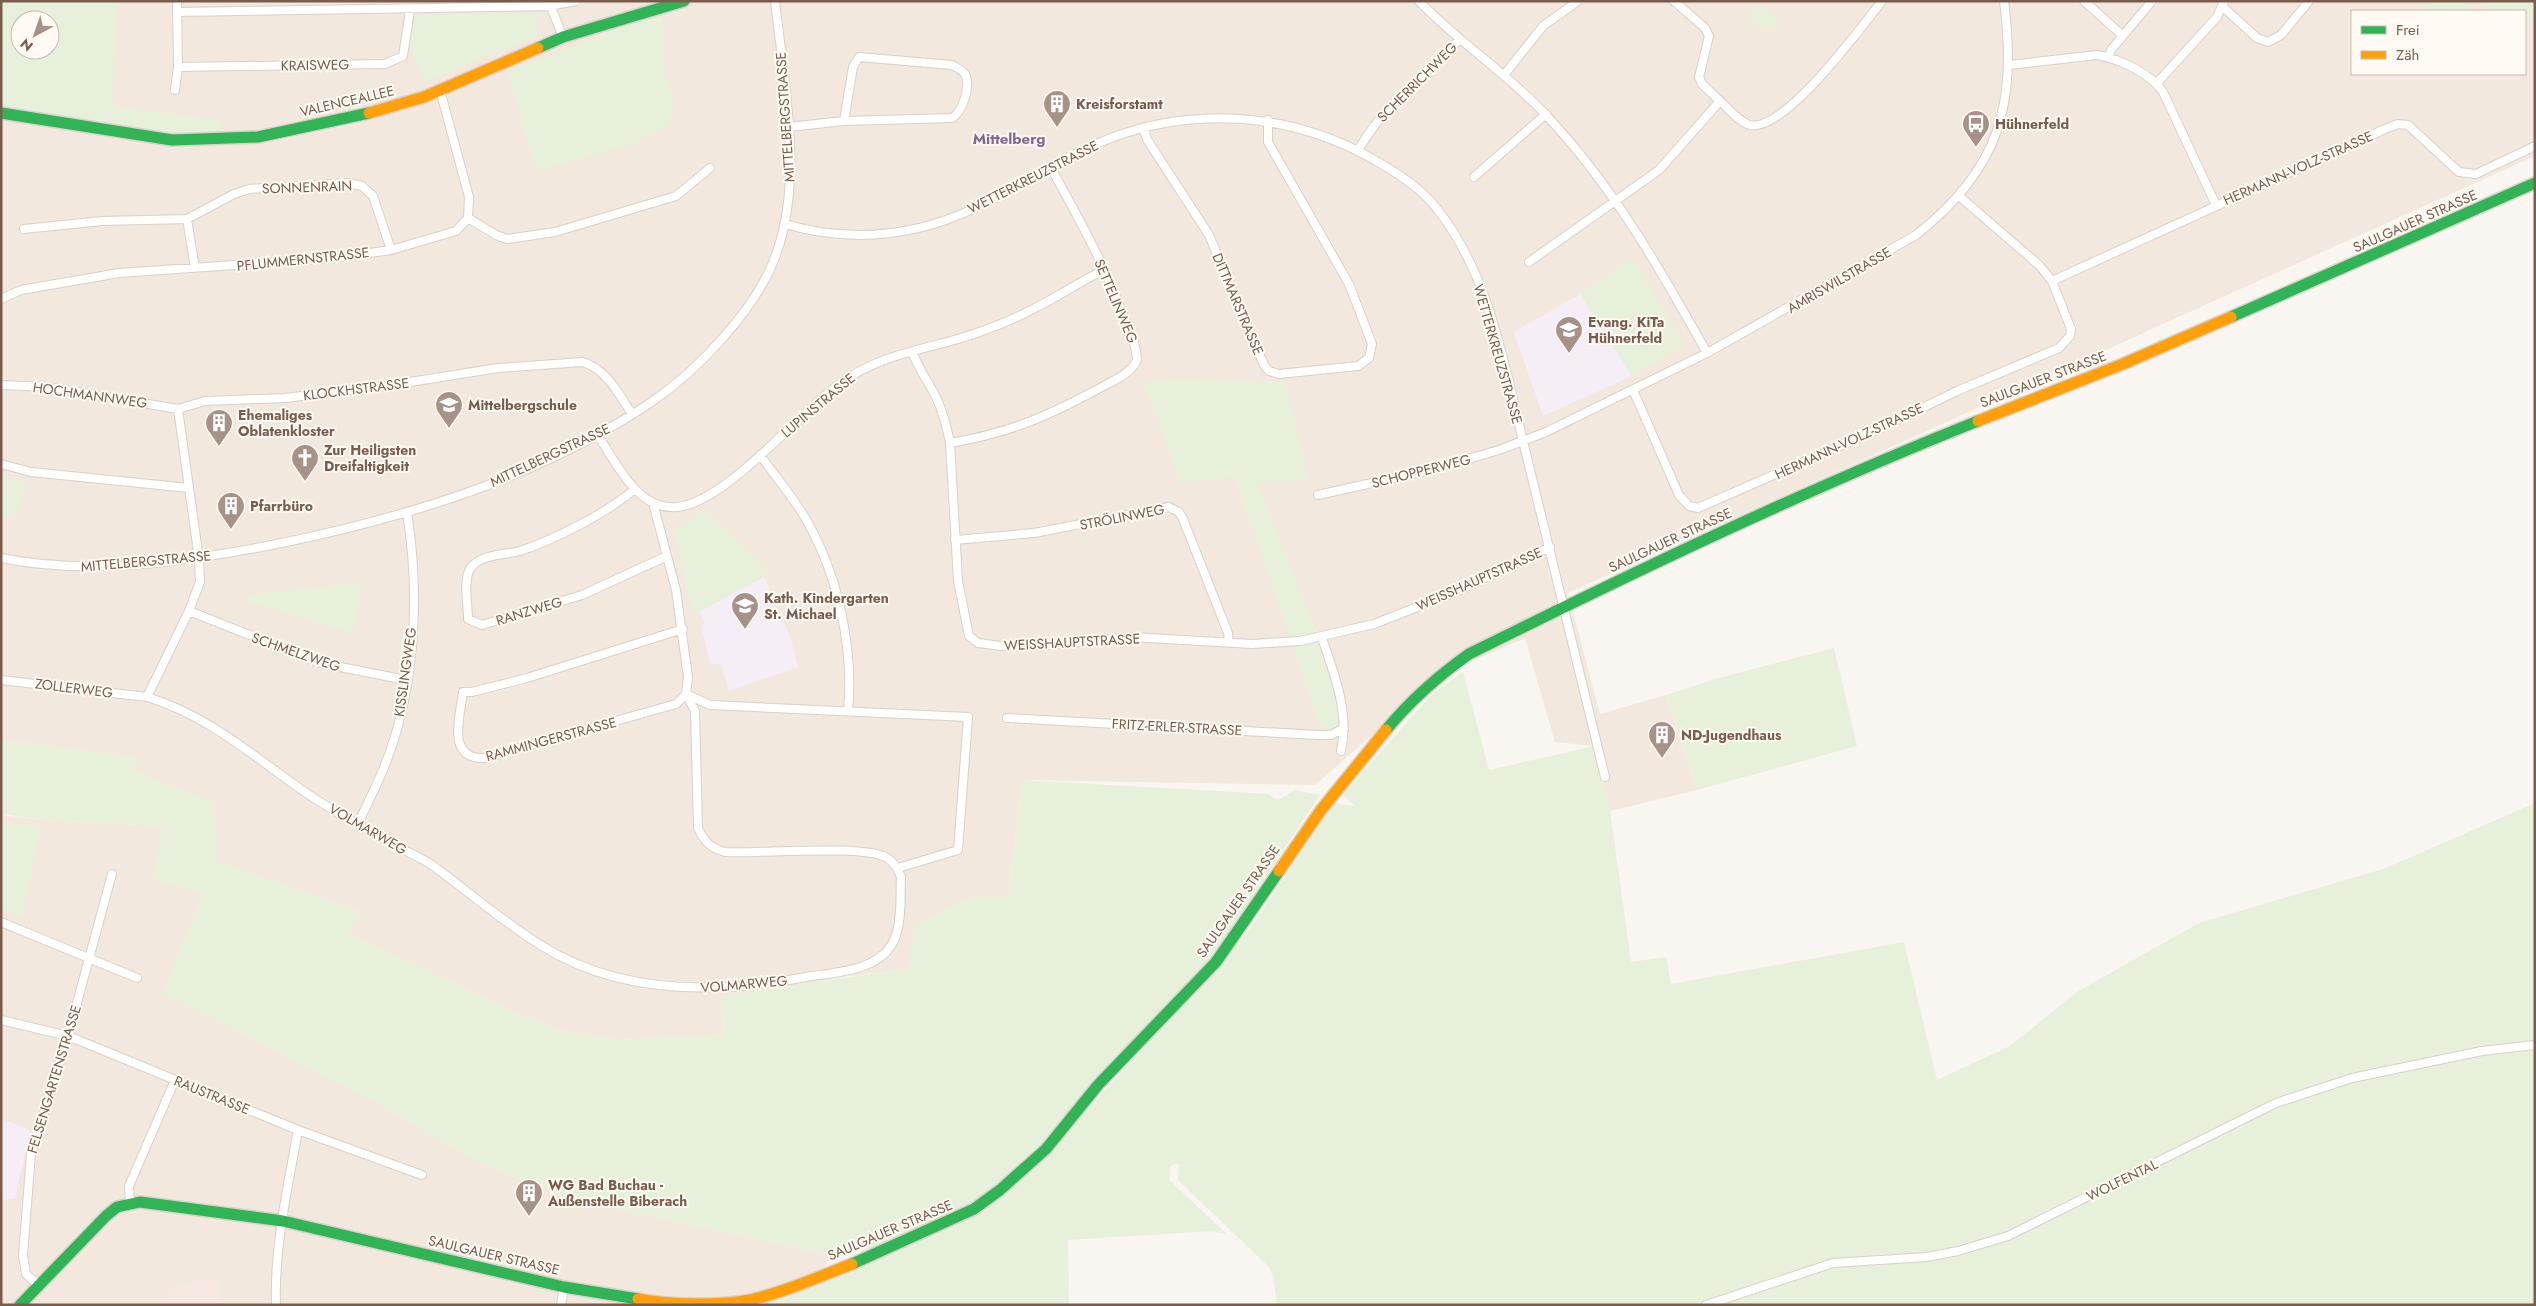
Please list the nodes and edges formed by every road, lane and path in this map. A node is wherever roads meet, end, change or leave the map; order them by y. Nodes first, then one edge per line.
1 (177, 1) edge
2 (576, 1) edge
3 (684, 1) edge
4 (776, 1) edge
5 (1419, 1) edge
6 (1578, 1) edge
7 (1674, 1) edge
8 (1882, 1) edge
9 (2004, 1) edge
10 (2084, 1) edge
11 (2152, 1) edge
12 (2309, 1) edge
13 (445, 4) edge
14 (549, 4) edge
15 (2224, 4) edge
16 (410, 10) junction
17 (177, 12) junction
18 (2122, 35) junction
19 (563, 37) junction
20 (1460, 39) junction
21 (2109, 57) junction
22 (2009, 65) junction
23 (178, 67) junction
24 (1504, 75) junction
25 (2157, 84) junction
26 (175, 90) dead end
27 (440, 90) junction
28 (1720, 101) junction
29 (1, 113) edge
30 (1546, 114) junction
31 (1268, 120) junction
32 (844, 121) junction
33 (788, 127) junction
34 (1143, 128) junction
35 (2535, 146) edge
36 (1358, 150) junction
37 (1050, 166) junction
38 (710, 168) dead end
39 (1474, 177) dead end
40 (2535, 184) edge
41 (1958, 196) junction
42 (1616, 201) junction
43 (2216, 205) junction
44 (468, 218) junction
45 (187, 219) junction
46 (785, 224) junction
47 (24, 229) dead end
48 (391, 250) junction
49 (1529, 262) dead end
50 (195, 268) junction
51 (1104, 270) junction
52 (2052, 281) junction
53 (1, 299) edge
54 (912, 351) junction
55 (1707, 353) junction
56 (1, 385) edge
57 (1633, 390) junction
58 (178, 409) junction
59 (632, 414) junction
60 (597, 434) junction
61 (1523, 442) junction
62 (950, 443) junction
63 (760, 455) junction
64 (1, 464) edge
65 (189, 488) junction
66 (635, 489) junction
67 (1318, 494) dead end
68 (653, 503) junction
69 (408, 512) junction
70 (955, 540) junction
71 (1550, 547) junction
72 (667, 556) junction
73 (1, 558) edge
74 (200, 559) junction
75 (1564, 607) junction
76 (189, 611) junction
77 (683, 629) junction
78 (1322, 638) junction
79 (1229, 642) junction
80 (1, 680) edge
81 (406, 680) junction
82 (686, 694) junction
83 (147, 697) junction
84 (848, 710) junction
85 (1008, 718) dead end
86 (1344, 728) junction
87 (1341, 751) dead end
88 (1605, 777) dead end
89 (358, 824) junction
90 (898, 868) junction
91 (112, 874) dead end
92 (1, 922) edge
93 (90, 958) junction
94 (137, 978) dead end
95 (1, 1020) edge
96 (68, 1036) junction
97 (2535, 1045) edge
98 (175, 1080) junction
99 (298, 1130) junction
100 (422, 1175) dead end
101 (130, 1203) junction
102 (283, 1221) junction
103 (38, 1286) junction
104 (564, 1286) junction
105 (20, 1305) edge
106 (276, 1305) edge
107 (560, 1305) edge
108 (1706, 1305) edge

1 - 17 street
2 - 14 street
3 - 19 main road, VALENCEALLEE
4 - 33 street, MITTELBERGSTRASSE
5 - 20 street
6 - 24 street
7 - 28 street
8 - 28 street
9 - 22 street, AMRISWILSTRASSE
10 - 18 street
11 - 18 street
12 - 15 street
13 - 14 street
13 - 16 street
14 - 19 street
15 - 25 street
16 - 17 street
16 - 23 street, KRAISWEG
17 - 23 street
18 - 21 street
19 - 27 main road, VALENCEALLEE
20 - 24 street
20 - 36 street, SCHERRICHWEG
21 - 22 street
21 - 25 street
22 - 41 street, AMRISWILSTRASSE
23 - 26 street
24 - 30 street
25 - 43 street
27 - 29 main road, VALENCEALLEE
27 - 44 street
28 - 42 street
30 - 39 street
30 - 42 street
31 - 34 street, WETTERKREUZSTRASSE
31 - 34 street, DITTMARSTRASSE
31 - 36 street, WETTERKREUZSTRASSE
32 - 32 street
32 - 33 street
33 - 46 street, MITTELBERGSTRASSE
34 - 37 street, WETTERKREUZSTRASSE
35 - 43 street, HERMANN-VOLZ-STRASSE
36 - 61 street, WETTERKREUZSTRASSE
37 - 46 street, WETTERKREUZSTRASSE
37 - 51 street, SETTELINWEG
38 - 44 street
40 - 75 main road, SAULGAUER STRASSE
41 - 52 street, HERMANN-VOLZ-STRASSE
41 - 55 street, AMRISWILSTRASSE
42 - 49 street
42 - 55 street
43 - 52 street, HERMANN-VOLZ-STRASSE
44 - 48 street, PFLUMMERNSTRASSE
45 - 47 street, SONNENRAIN
45 - 48 street, SONNENRAIN
45 - 50 street
46 - 59 street, MITTELBERGSTRASSE
48 - 50 street, PFLUMMERNSTRASSE
50 - 53 street, PFLUMMERNSTRASSE
51 - 54 street, LUPINSTRASSE
51 - 62 street, SETTELINWEG
52 - 57 street, HERMANN-VOLZ-STRASSE
54 - 62 street, WEISSHAUPTSTRASSE
54 - 63 street, LUPINSTRASSE
55 - 57 street, AMRISWILSTRASSE
56 - 58 street, HOCHMANNWEG
57 - 61 street, AMRISWILSTRASSE
58 - 59 street, KLOCKHSTRASSE
58 - 65 street
59 - 60 street, MITTELBERGSTRASSE
60 - 66 street
60 - 69 street, MITTELBERGSTRASSE
61 - 67 street, SCHOPPERWEG
61 - 71 street, WETTERKREUZSTRASSE
62 - 70 street, WEISSHAUPTSTRASSE
63 - 68 street, LUPINSTRASSE
63 - 84 street
64 - 65 street
65 - 74 street
66 - 68 street
66 - 72 street, RANZWEG
68 - 72 street
69 - 74 street, MITTELBERGSTRASSE
69 - 81 street, KISSLINGWEG
70 - 79 street, WEISSHAUPTSTRASSE
70 - 79 street, STRÖLINWEG
71 - 75 street, WETTERKREUZSTRASSE
71 - 78 street, WEISSHAUPTSTRASSE
72 - 77 street
73 - 74 street, MITTELBERGSTRASSE
74 - 76 street
75 - 88 street
75 - 104 main road, SAULGAUER STRASSE
76 - 81 street, SCHMELZWEG
76 - 83 street
77 - 82 street
77 - 82 street, RAMMINGERSTRASSE
78 - 79 street, WEISSHAUPTSTRASSE
78 - 86 street
80 - 83 street, ZOLLERWEG
81 - 89 street, KISSLINGWEG
82 - 84 street
82 - 90 street
83 - 89 street, VOLMARWEG
84 - 90 street
85 - 86 street, FRITZ-ERLER-STRASSE
86 - 87 street
89 - 90 street, VOLMARWEG
91 - 93 street, FELSENGARTENSTRASSE
92 - 93 street
93 - 94 street
93 - 96 street, FELSENGARTENSTRASSE
95 - 96 street, RAUSTRASSE
96 - 98 street, RAUSTRASSE
96 - 103 street, FELSENGARTENSTRASSE
97 - 108 street, WOLFENTAL
98 - 99 street, RAUSTRASSE
98 - 101 street
99 - 100 street, RAUSTRASSE
99 - 102 street
101 - 102 main road, SAULGAUER STRASSE
101 - 103 main road, SAULGAUER STRASSE
102 - 104 main road, SAULGAUER STRASSE
102 - 106 street
103 - 105 main road, SAULGAUER STRASSE
104 - 107 street

